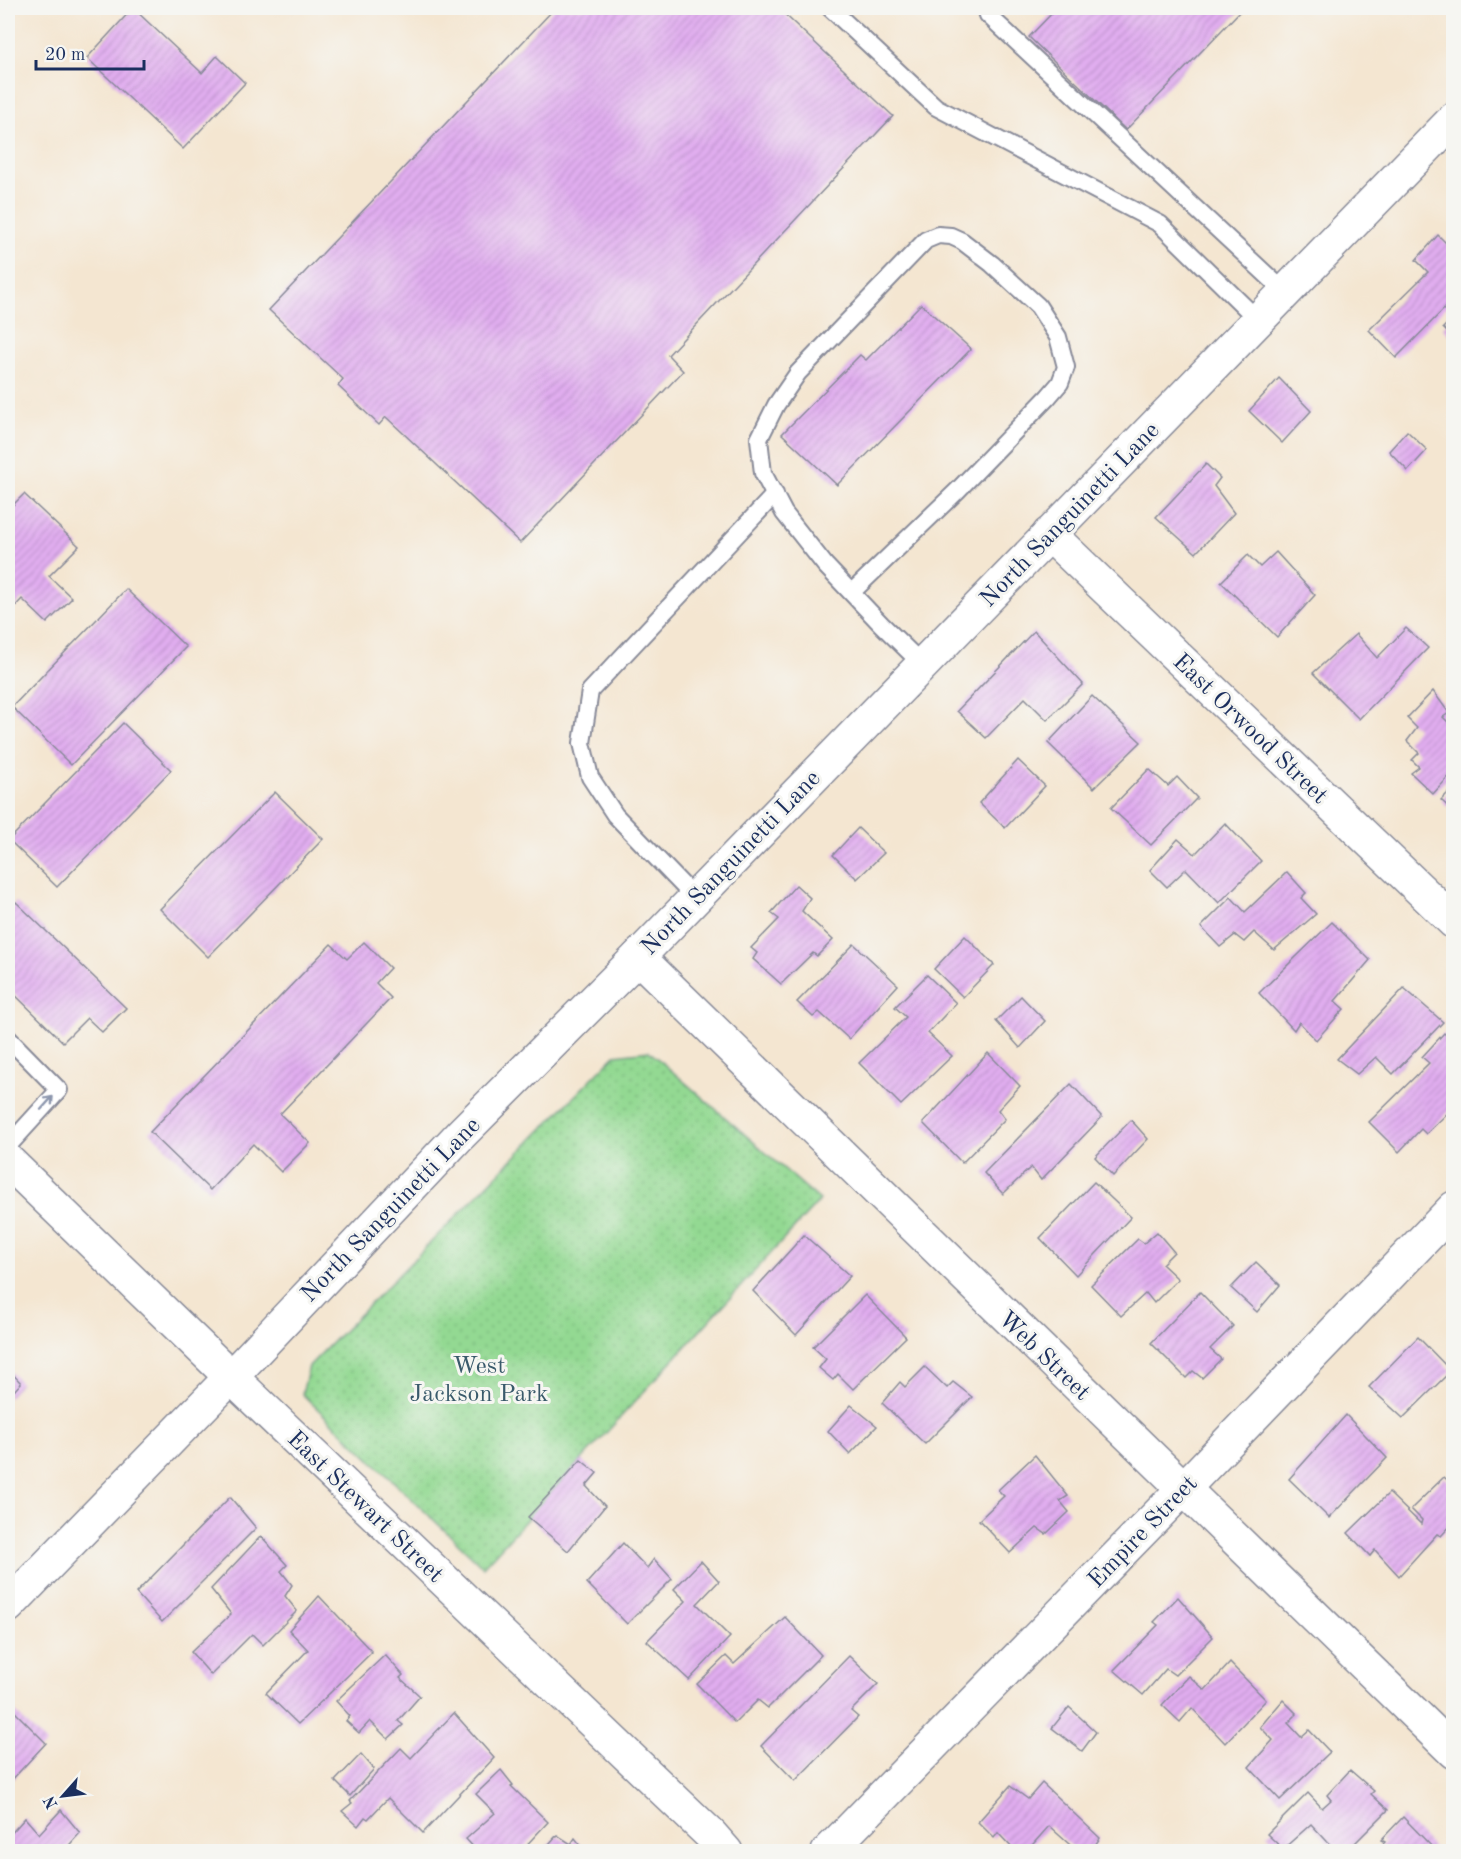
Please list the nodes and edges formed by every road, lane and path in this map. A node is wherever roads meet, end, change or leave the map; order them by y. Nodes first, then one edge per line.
1 (831, 8) edge
2 (986, 8) edge
3 (1449, 133) edge
4 (1285, 292) junction
5 (1258, 320) junction
6 (775, 494) junction
7 (1049, 534) junction
8 (852, 592) junction
9 (923, 665) junction
10 (695, 898) junction
11 (1454, 922) edge
12 (638, 957) junction
13 (8, 1038) edge
14 (8, 1146) edge
15 (8, 1161) edge
16 (1454, 1208) edge
17 (231, 1377) junction
18 (1183, 1489) junction
19 (8, 1606) edge
20 (1454, 1752) edge
21 (726, 1851) edge
22 (828, 1851) edge

1 - 5 lane
2 - 4 lane
3 - 4 street, North Sanguinetti Lane
4 - 5 street, North Sanguinetti Lane
5 - 7 street, North Sanguinetti Lane
6 - 8 lane
6 - 8 lane
6 - 10 lane
7 - 9 street, North Sanguinetti Lane
7 - 11 street, East Orwood Street
8 - 9 lane
9 - 10 street, North Sanguinetti Lane
10 - 12 street, North Sanguinetti Lane
12 - 17 street, North Sanguinetti Lane
12 - 18 street, Web Street
14 -> 13 lane
15 - 17 street, East Stewart Street
16 - 18 street, Empire Street
17 - 19 street, North Sanguinetti Lane
17 - 21 street, East Stewart Street
18 - 20 street, Web Street
18 - 22 street, Empire Street

